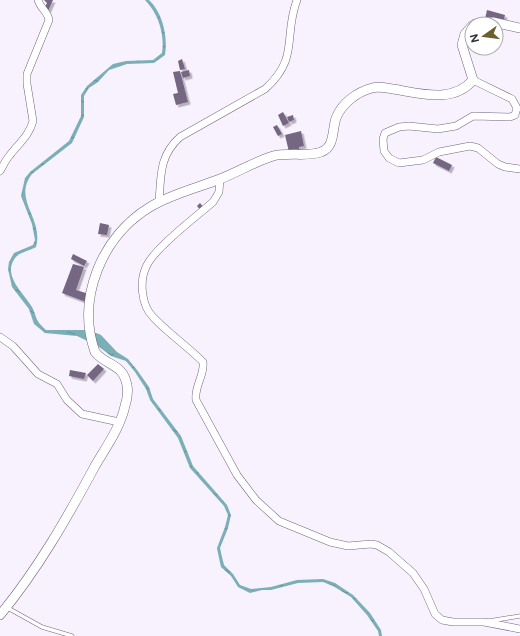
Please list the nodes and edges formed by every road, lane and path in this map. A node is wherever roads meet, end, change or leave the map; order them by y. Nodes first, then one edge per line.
1 (38, 0) edge
2 (296, 0) edge
3 (504, 25) edge
4 (520, 28) edge
5 (464, 38) edge
6 (464, 52) edge
7 (465, 56) edge
8 (472, 80) junction
9 (520, 169) edge
10 (0, 171) edge
11 (220, 179) junction
12 (159, 202) junction
13 (0, 337) edge
14 (120, 422) junction
15 (3, 611) edge
16 (520, 616) edge
17 (484, 622) junction
18 (520, 629) edge
19 (72, 636) edge

1 - 10 street
2 - 12 street
3 - 4 street
5 - 6 street
7 - 8 street
8 - 9 street
8 - 11 street
11 - 12 street
11 - 17 street
12 - 14 street
13 - 14 street
14 - 15 street
15 - 19 lane
16 - 17 lane
17 - 18 street

